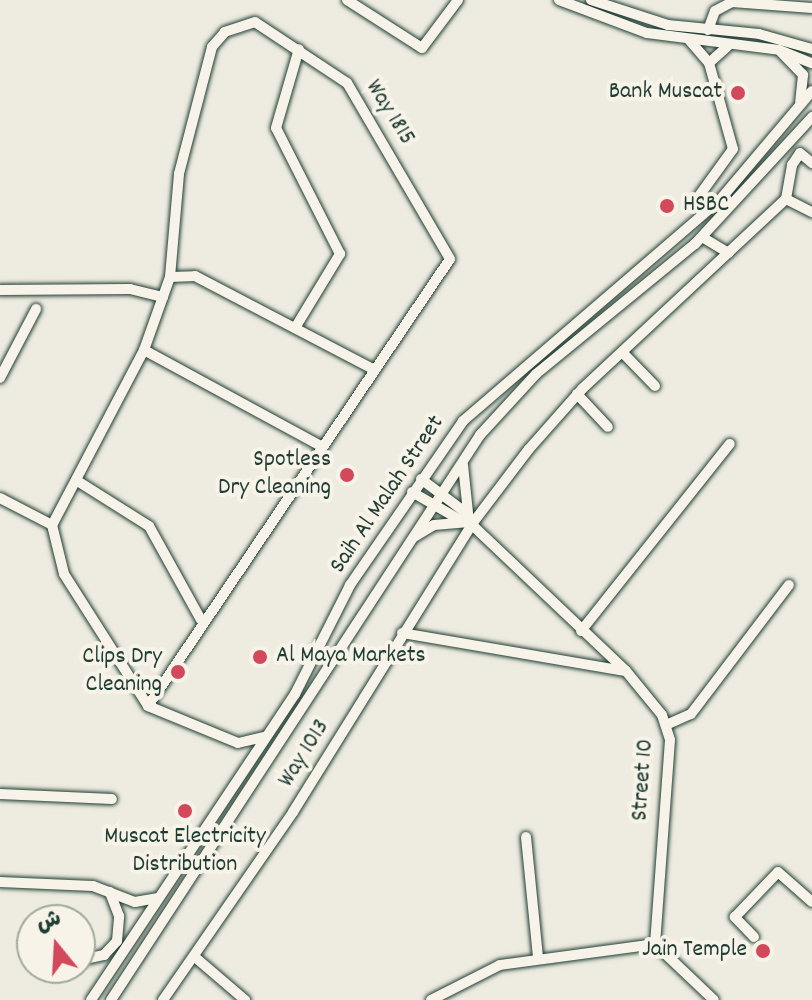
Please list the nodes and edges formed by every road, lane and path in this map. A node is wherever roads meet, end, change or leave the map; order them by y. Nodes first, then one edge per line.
1 (347, 0) edge
2 (458, 0) edge
3 (559, 0) edge
4 (591, 0) edge
5 (362, 5) edge
6 (812, 8) edge
7 (708, 30) junction
8 (690, 41) junction
9 (728, 46) junction
10 (809, 46) edge
11 (299, 49) junction
12 (779, 50) junction
13 (709, 63) junction
14 (812, 63) edge
15 (812, 91) edge
16 (799, 106) junction
17 (812, 117) edge
18 (812, 163) edge
19 (699, 196) dead end
20 (786, 199) junction
21 (812, 212) edge
22 (702, 237) junction
23 (729, 253) junction
24 (170, 277) junction
25 (0, 290) edge
26 (163, 297) junction
27 (36, 309) dead end
28 (295, 328) junction
29 (144, 350) junction
30 (623, 353) junction
31 (373, 369) junction
32 (0, 378) edge
33 (655, 386) dead end
34 (577, 394) junction
35 (608, 427) dead end
36 (730, 444) dead end
37 (321, 446) junction
38 (465, 459) junction
39 (421, 479) junction
40 (79, 482) junction
41 (412, 492) junction
42 (441, 492) junction
43 (0, 498) edge
44 (432, 505) junction
45 (467, 520) junction
46 (52, 525) junction
47 (408, 542) junction
48 (789, 585) dead end
49 (201, 620) junction
50 (581, 631) junction
51 (402, 633) junction
52 (626, 671) junction
53 (148, 706) junction
54 (666, 725) junction
55 (265, 737) junction
56 (238, 743) junction
57 (243, 768) junction
58 (0, 794) edge
59 (112, 799) dead end
60 (526, 837) dead end
61 (0, 882) edge
62 (110, 892) junction
63 (157, 898) junction
64 (135, 902) junction
65 (812, 902) edge
66 (143, 924) junction
67 (754, 937) dead end
68 (655, 944) junction
69 (96, 957) edge
70 (538, 957) junction
71 (196, 958) junction
72 (115, 996) edge
73 (91, 1000) edge
74 (163, 1000) edge
75 (245, 1000) edge
76 (431, 1000) edge
77 (714, 1000) edge

1 - 5 street
2 - 5 street
3 - 8 street
4 - 7 street
6 - 7 street
7 - 10 street
8 - 9 street
8 - 13 street
9 - 12 street
9 - 13 street
11 - 24 street, Way 1815
11 - 28 street
11 - 31 street, Way 1815
12 - 14 street
12 - 16 street
13 - 19 street
15 - 16 street, Saih Al Malah Street
16 - 39 street, Saih Al Malah Street
17 - 22 street, Saih Al Malah Street
18 - 20 street
20 - 21 street
20 - 23 street, Way 1013
22 - 23 street
22 - 38 street, Saih Al Malah Street
23 - 30 street, Way 1013
24 - 26 street, Way 1815
24 - 28 street
25 - 26 street
26 - 29 street, Way 1815
27 - 32 street
28 - 31 street
29 - 37 street
29 - 40 street, Way 1815
30 - 33 street
30 - 34 street, Way 1013
31 - 37 street, Way 1815
34 - 35 street
34 - 45 street, Way 1013
36 - 50 street
37 - 49 street, Way 1815
38 - 42 street, Saih Al Malah Street
38 - 45 street
39 - 41 street, Saih Al Malah Street
39 - 42 street
40 - 46 street, Way 1815
40 - 49 street
41 - 44 street
41 - 55 street, Saih Al Malah Street
42 - 44 street, Saih Al Malah Street
42 - 45 street
43 - 46 street
44 - 45 street
44 - 47 street, Saih Al Malah Street
45 - 47 street
45 - 50 street, Street 10
45 - 51 street, Way 1013
46 - 53 street
47 - 72 street, Saih Al Malah Street
48 - 54 street
49 - 53 street, Way 1815
50 - 52 street, Street 10
51 - 52 street
51 - 71 street, Way 1013
52 - 54 street, Street 10
53 - 56 street
54 - 68 street, Street 10
55 - 56 street
55 - 57 street, Saih Al Malah Street
56 - 57 street
57 - 63 street, Saih Al Malah Street
58 - 59 street
60 - 70 street
61 - 62 street
62 - 64 street
62 - 69 street
63 - 64 street
63 - 66 street, Saih Al Malah Street
64 - 66 street
65 - 67 street
66 - 73 street, Saih Al Malah Street
68 - 70 street
68 - 77 street
70 - 76 street
71 - 74 street, Way 1013
71 - 75 street

